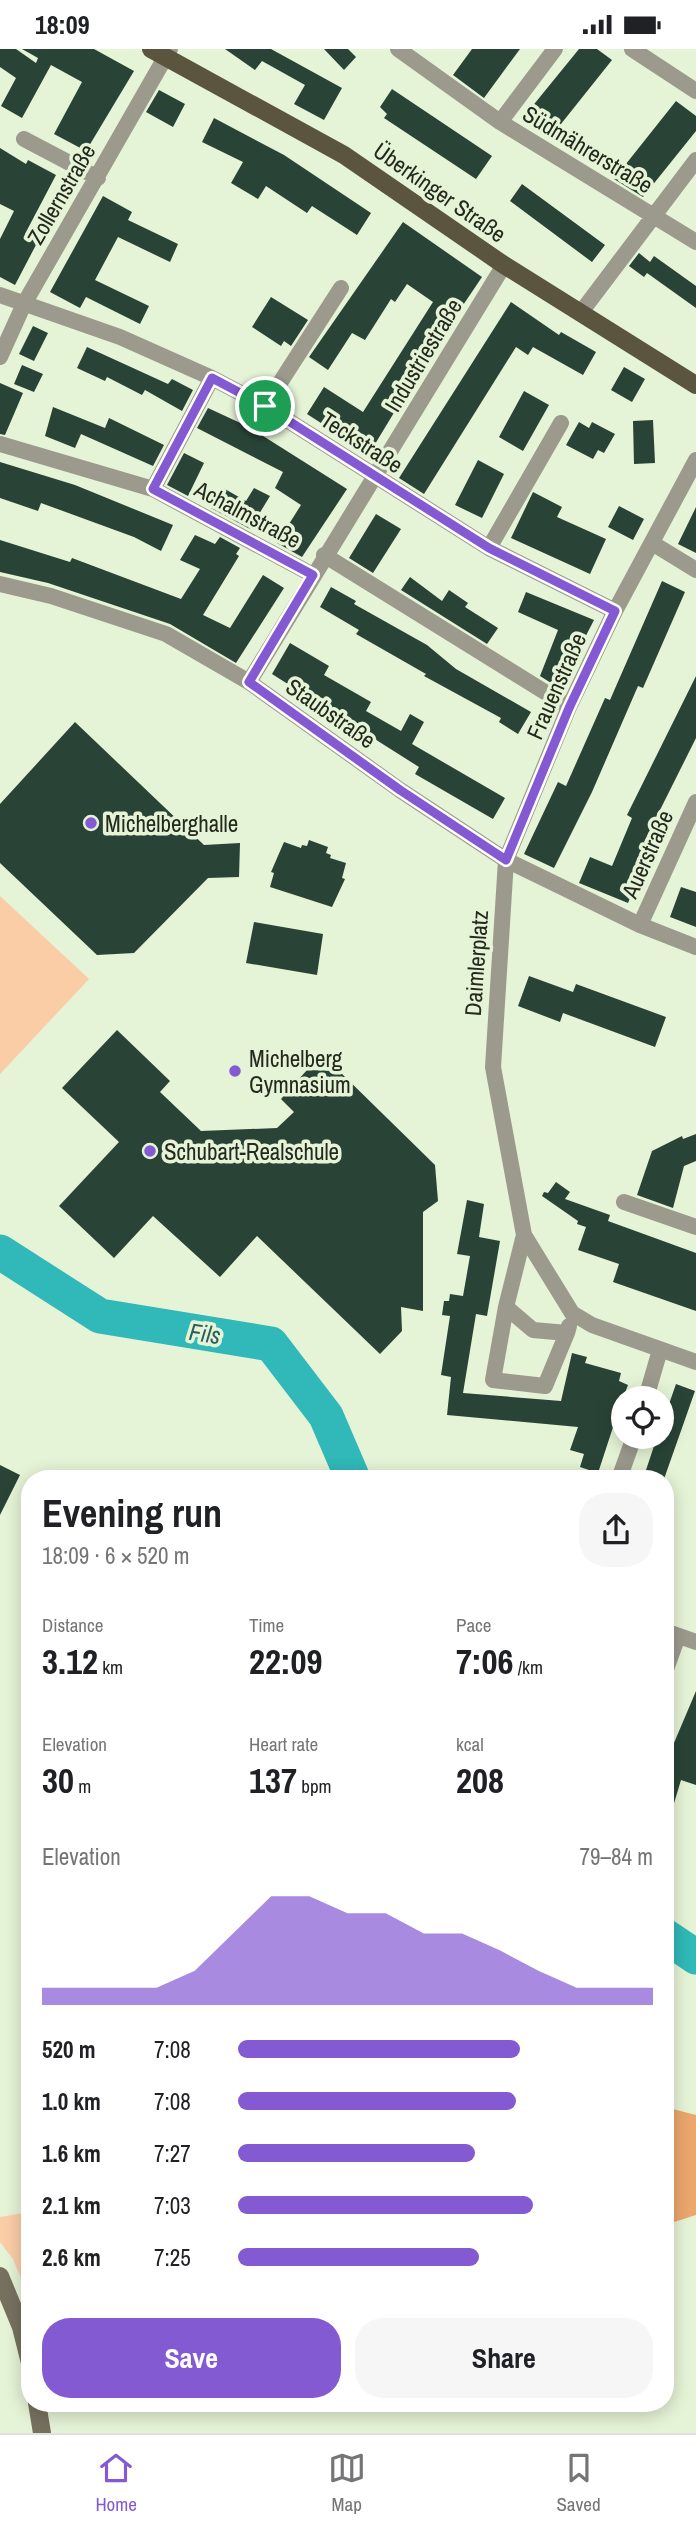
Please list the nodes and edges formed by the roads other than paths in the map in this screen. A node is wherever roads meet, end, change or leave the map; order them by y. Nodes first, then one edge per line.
1 (398, 49) edge
2 (555, 49) edge
3 (632, 49) edge
4 (162, 51) edge
5 (696, 91) edge
6 (500, 122) junction
7 (24, 139) dead end
8 (696, 160) edge
9 (98, 178) junction
10 (653, 215) junction
11 (696, 242) edge
12 (504, 265) junction
13 (341, 288) dead end
14 (0, 295) edge
15 (24, 304) junction
16 (582, 311) junction
17 (0, 357) edge
18 (212, 378) junction
19 (696, 385) edge
20 (265, 406) junction
21 (561, 423) dead end
22 (0, 444) edge
23 (696, 460) edge
24 (376, 478) junction
25 (153, 489) junction
26 (652, 543) junction
27 (489, 548) junction
28 (324, 555) junction
29 (696, 570) edge
30 (313, 575) junction
31 (0, 584) edge
32 (615, 611) junction
33 (249, 682) junction
34 (569, 708) junction
35 (696, 802) edge
36 (506, 860) junction
37 (640, 925) junction
38 (696, 947) edge
39 (624, 1202) dead end
40 (696, 1227) edge
41 (524, 1235) junction
42 (506, 1307) junction
43 (572, 1313) junction
44 (567, 1333) junction
45 (660, 1350) junction
46 (696, 1362) edge
47 (650, 1386) edge
48 (630, 1449) edge
49 (622, 1470) edge
50 (674, 1635) edge
51 (696, 1641) edge
52 (0, 2276) edge
53 (21, 2327) edge
54 (38, 2412) edge
55 (42, 2433) edge

1 - 6 street, Südmährerstraße
2 - 6 street, Südmährerstraße
3 - 5 street
4 - 9 street, Zollernstraße
4 - 12 main road, Überkinger Straße
6 - 10 street, Südmährerstraße
7 - 9 street
8 - 10 street, Südmährerstraße
9 - 15 street, Zollernstraße
10 - 11 street, Südmährerstraße
10 - 16 street, Südmährerstraße
12 - 16 main road, Überkinger Straße
12 - 24 street, Industriestraße
13 - 20 street
14 - 15 street, Teckstraße
15 - 17 street, Zollernstraße
15 - 18 street, Teckstraße
16 - 19 main road, Überkinger Straße
18 - 20 street, Teckstraße
18 - 25 street
20 - 24 street, Teckstraße
21 - 27 street
22 - 25 street, Achalmstraße
23 - 26 street, Frauenstraße
24 - 27 street, Teckstraße
24 - 28 street, Industriestraße
25 - 30 street, Achalmstraße
26 - 29 street
26 - 32 street, Frauenstraße
27 - 32 street, Teckstraße
28 - 30 street, Industriestraße
28 - 34 street, Achalmstraße
30 - 33 street, Industriestraße
31 - 33 street, Staubstraße
32 - 34 street, Frauenstraße
33 - 36 street, Staubstraße
34 - 36 street, Frauenstraße
35 - 37 street, Auerstraße
36 - 37 street
36 - 41 street, Daimlerplatz
37 - 38 street
39 - 40 street
41 - 42 street
41 - 43 street
42 - 44 street
42 - 44 street
43 - 44 street
43 - 45 street
45 - 46 street
45 - 47 street
48 - 49 street
50 - 51 street
52 - 53 street
54 - 55 street

